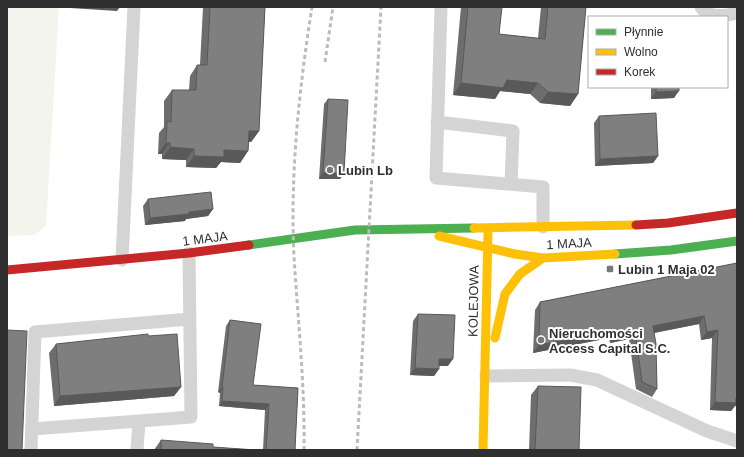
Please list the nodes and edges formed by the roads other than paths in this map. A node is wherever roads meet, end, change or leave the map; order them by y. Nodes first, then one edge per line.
1 (134, 7) edge
2 (441, 7) edge
3 (701, 7) edge
4 (737, 13) edge
5 (437, 122) junction
6 (511, 184) junction
7 (737, 213) edge
8 (406, 228) junction
9 (488, 228) junction
10 (543, 228) junction
11 (737, 241) edge
12 (488, 248) junction
13 (189, 253) junction
14 (543, 258) junction
15 (122, 260) junction
16 (7, 270) edge
17 (190, 319) junction
18 (486, 376) junction
19 (139, 421) junction
20 (32, 429) junction
21 (737, 441) edge
22 (31, 450) edge
23 (137, 450) edge
24 (483, 450) edge

1 - 15 lane
2 - 5 lane
3 - 4 lane
5 - 6 lane
5 - 6 lane
6 - 10 lane
7 - 10 street, 1 MAJA
8 - 9 street, 1 MAJA
8 - 12 street, 1 MAJA
8 - 13 street, 1 MAJA
9 - 10 street, 1 MAJA
9 - 12 street, KOLEJOWA
11 - 14 street, 1 MAJA
12 - 14 street, 1 MAJA
12 - 18 street, KOLEJOWA
13 - 15 street, 1 MAJA
13 - 17 lane
14 - 18 street, KOLEJOWA
15 - 16 street, 1 MAJA
17 - 19 lane
17 - 20 lane
18 - 21 lane
18 - 24 street, KOLEJOWA
19 - 20 lane
19 - 23 lane
20 - 22 lane

